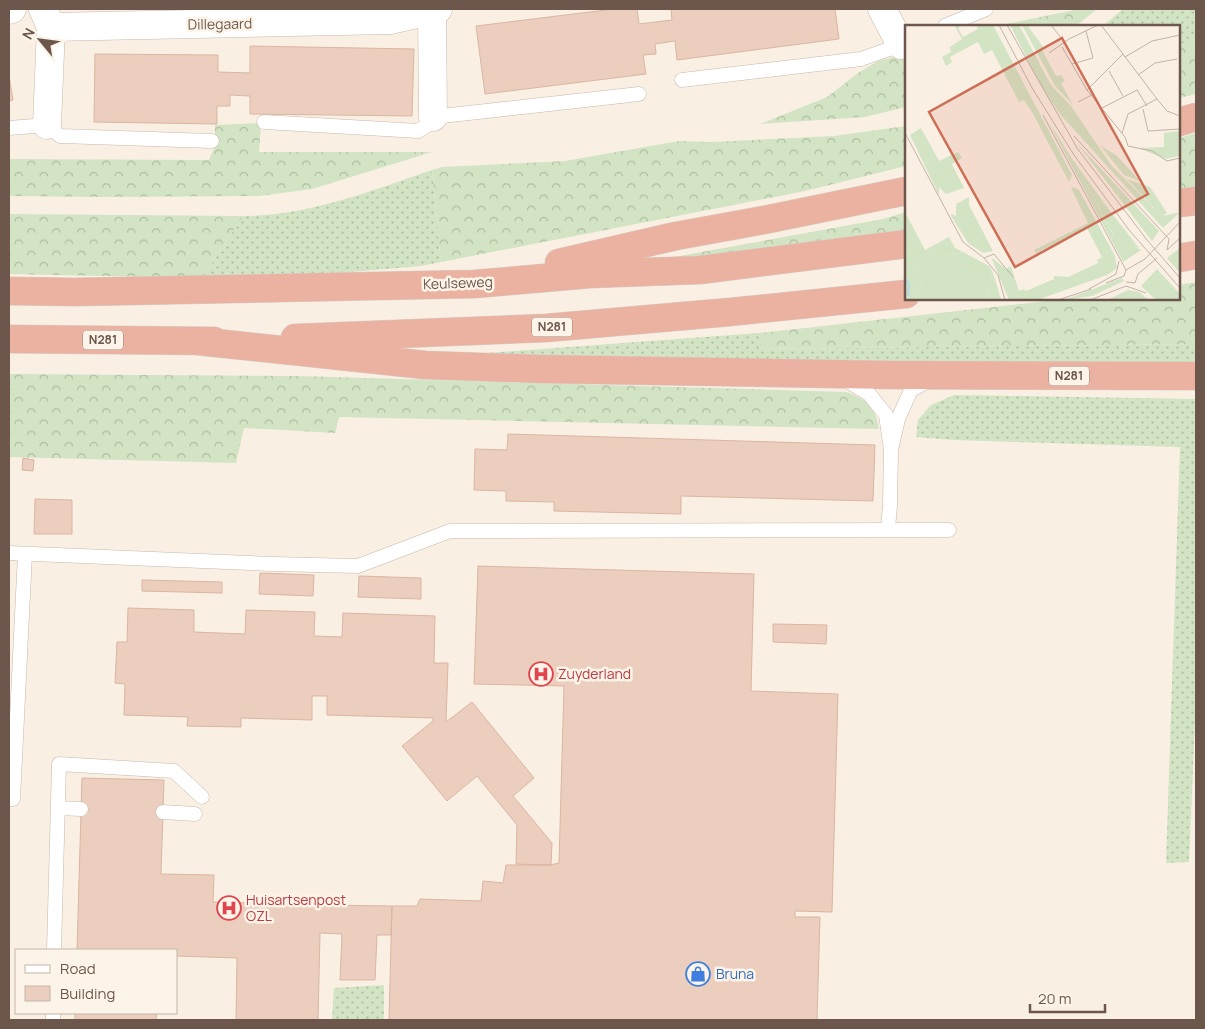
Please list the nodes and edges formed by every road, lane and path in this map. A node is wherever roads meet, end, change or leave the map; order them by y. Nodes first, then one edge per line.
1 (12, 9) edge
2 (435, 9) edge
3 (882, 9) edge
4 (986, 9) edge
5 (9, 10) edge
6 (388, 14) edge
7 (189, 17) edge
8 (47, 18) edge
9 (947, 25) edge
10 (904, 44) edge
11 (682, 80) dead end
12 (639, 94) dead end
13 (433, 117) junction
14 (1196, 117) edge
15 (264, 122) dead end
16 (1180, 122) edge
17 (47, 125) junction
18 (9, 128) edge
19 (212, 142) dead end
20 (905, 191) edge
21 (1196, 201) edge
22 (1180, 203) edge
23 (905, 244) edge
24 (1196, 255) edge
25 (1180, 258) edge
26 (475, 284) junction
27 (9, 291) edge
28 (905, 294) edge
29 (9, 339) edge
30 (197, 341) junction
31 (832, 373) junction
32 (941, 375) junction
33 (1196, 376) edge
34 (891, 450) junction
35 (888, 529) junction
36 (949, 530) dead end
37 (9, 554) edge
38 (24, 554) junction
39 (202, 797) dead end
40 (9, 798) edge
41 (58, 808) junction
42 (81, 809) dead end
43 (163, 812) dead end
44 (195, 814) dead end
45 (54, 949) edge

1 - 5 street
2 - 6 street, Dillegaard
2 - 13 street, Dillegaard
3 - 10 street
4 - 9 lane
6 - 7 street, Dillegaard
7 - 8 street, Dillegaard
8 - 17 street, Dillegaard
10 - 11 lane
12 - 13 lane
13 - 15 lane
14 - 16 highway
17 - 18 lane
17 - 19 lane
20 - 26 highway
21 - 22 highway
23 - 26 highway, Keulseweg
24 - 25 highway
26 - 27 highway, Keulseweg
28 - 30 highway, N281
29 - 30 highway, N281
30 - 31 highway, N281
31 - 32 highway, N281
31 - 34 lane
32 - 33 highway, N281
32 - 34 lane
34 - 35 lane
35 - 36 lane
35 - 38 lane
37 - 38 lane
38 - 40 lane
39 - 41 lane
41 - 42 lane
41 - 45 lane
43 - 44 lane

